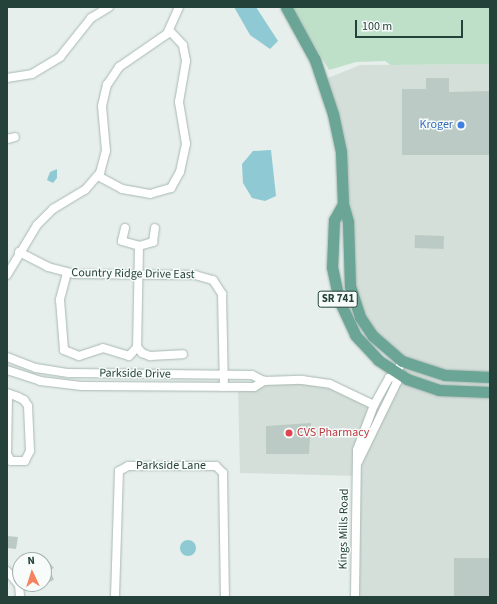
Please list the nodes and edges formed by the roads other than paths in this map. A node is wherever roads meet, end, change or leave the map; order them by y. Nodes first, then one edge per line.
1 (109, 7) edge
2 (179, 7) edge
3 (286, 7) edge
4 (170, 31) junction
5 (7, 78) edge
6 (98, 176) junction
7 (343, 204) junction
8 (125, 228) dead end
9 (156, 228) dead end
10 (139, 246) junction
11 (19, 252) junction
12 (67, 273) junction
13 (7, 275) edge
14 (138, 276) junction
15 (137, 347) junction
16 (183, 354) dead end
17 (7, 357) edge
18 (402, 361) junction
19 (7, 370) edge
20 (224, 375) junction
21 (396, 375) junction
22 (490, 377) edge
23 (264, 381) junction
24 (224, 387) junction
25 (490, 392) edge
26 (7, 394) edge
27 (374, 405) junction
28 (358, 462) junction
29 (7, 571) edge
30 (20, 597) edge
31 (115, 597) edge
32 (225, 597) edge
33 (355, 597) edge

1 - 5 street
2 - 4 street
3 - 7 main road, SR 741
4 - 6 street
4 - 6 street
6 - 11 street
7 - 18 main road, SR 741
7 - 21 main road, SR 741
8 - 10 street
9 - 10 street
10 - 14 street
11 - 12 street, Country Ridge Drive East
11 - 13 street
12 - 14 street, Country Ridge Drive East
12 - 15 street
14 - 15 street
14 - 20 street, Country Ridge Drive East
15 - 16 street
17 - 20 street, Parkside Drive
18 - 21 street, Kings Mills Road
18 - 22 main road, SR 741
19 - 24 street, Parkside Drive
20 - 23 street, Parkside Drive
20 - 24 street, Country Ridge Drive East
21 - 25 main road, SR 741
21 - 27 street, Kings Mills Road
21 - 28 street, Kings Mills Road
23 - 24 street, Parkside Drive
23 - 27 street, Parkside Drive
26 - 26 street
27 - 28 street, Kings Mills Road
28 - 33 street, Kings Mills Road
29 - 30 street
31 - 32 street, Parkside Lane

